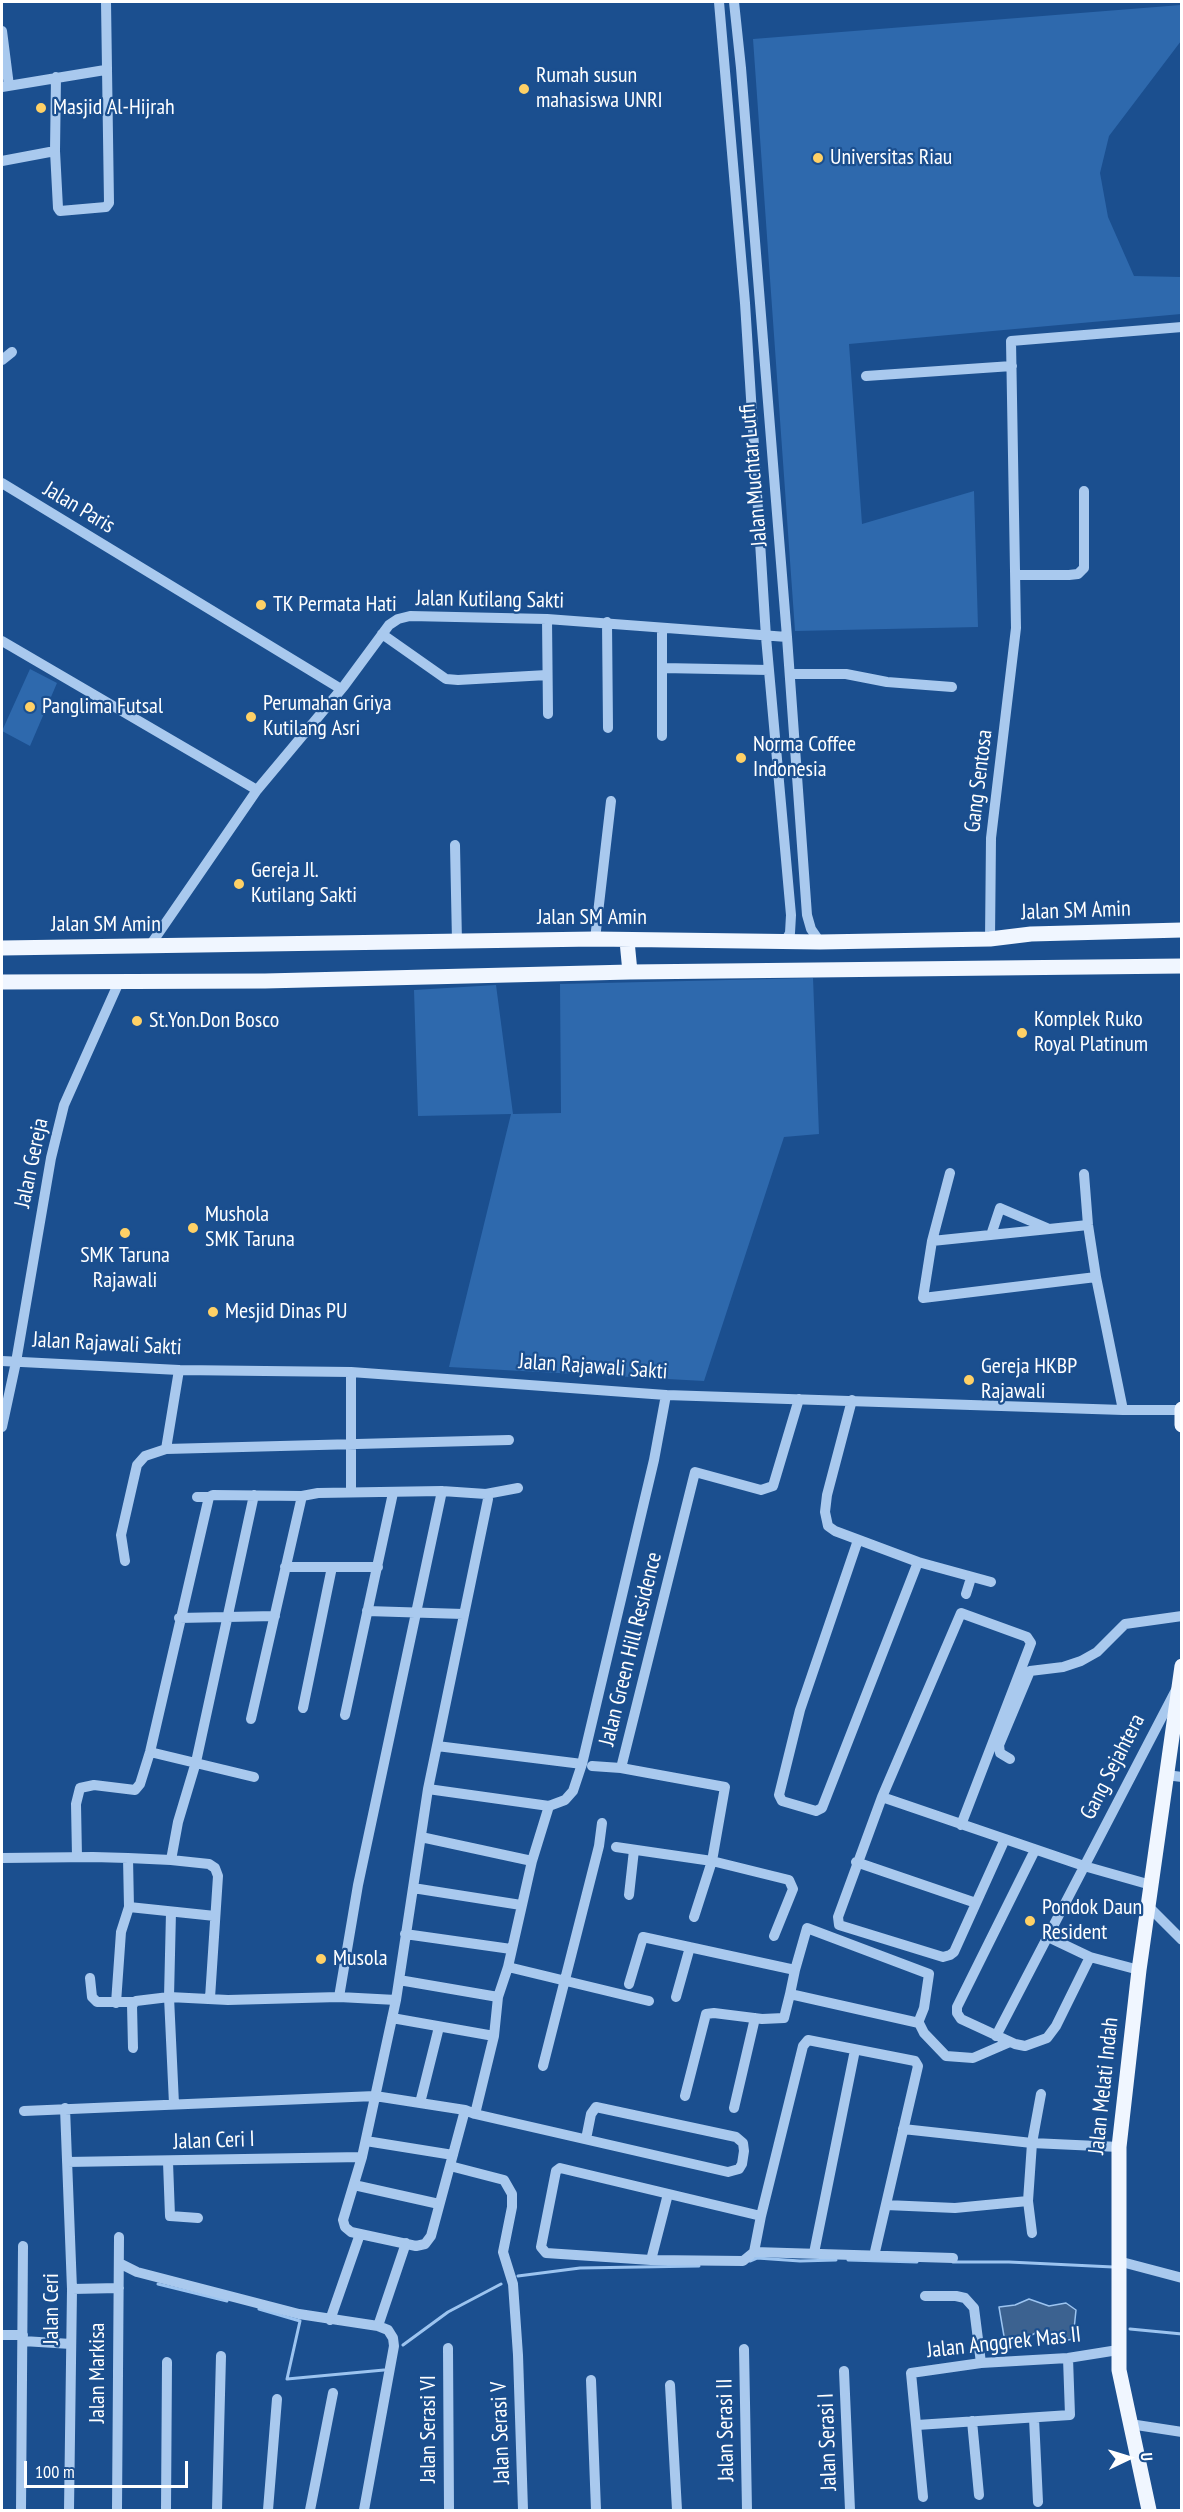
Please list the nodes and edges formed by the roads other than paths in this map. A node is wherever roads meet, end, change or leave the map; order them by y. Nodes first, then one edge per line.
1 (106, 2) edge
2 (719, 2) edge
3 (734, 2) edge
4 (2, 31) edge
5 (105, 69) junction
6 (56, 77) junction
7 (5, 86) edge
8 (55, 151) junction
9 (2, 161) edge
10 (1182, 327) edge
11 (12, 352) dead end
12 (2, 360) edge
13 (1012, 366) junction
14 (866, 376) dead end
15 (2, 483) edge
16 (1084, 491) dead end
17 (1016, 575) junction
18 (547, 619) junction
19 (607, 622) junction
20 (662, 628) junction
21 (382, 634) junction
22 (766, 637) junction
23 (787, 637) junction
24 (2, 641) edge
25 (662, 668) junction
26 (769, 670) junction
27 (790, 674) junction
28 (547, 675) junction
29 (952, 687) dead end
30 (341, 689) junction
31 (548, 714) dead end
32 (608, 728) dead end
33 (662, 736) dead end
34 (257, 790) junction
35 (611, 801) dead end
36 (455, 845) dead end
37 (1182, 930) edge
38 (595, 939) junction
39 (990, 939) junction
40 (627, 941) junction
41 (457, 942) junction
42 (785, 942) junction
43 (820, 942) junction
44 (149, 947) junction
45 (2, 948) edge
46 (1182, 966) edge
47 (630, 972) junction
48 (2, 982) edge
49 (119, 982) junction
50 (950, 1173) dead end
51 (1084, 1174) dead end
52 (1088, 1225) junction
53 (1050, 1229) junction
54 (991, 1235) junction
55 (932, 1241) junction
56 (1096, 1278) junction
57 (2, 1361) edge
58 (16, 1362) junction
59 (178, 1370) junction
60 (351, 1372) junction
61 (666, 1395) junction
62 (799, 1399) junction
63 (852, 1400) junction
64 (1123, 1410) junction
65 (1181, 1415) edge
66 (2, 1427) edge
67 (509, 1440) dead end
68 (352, 1444) junction
69 (166, 1449) junction
70 (518, 1488) dead end
71 (442, 1491) junction
72 (351, 1492) junction
73 (393, 1493) junction
74 (486, 1494) junction
75 (254, 1495) junction
76 (302, 1496) junction
77 (197, 1497) dead end
78 (209, 1497) junction
79 (858, 1540) junction
80 (125, 1560) dead end
81 (918, 1562) junction
82 (285, 1567) junction
83 (332, 1567) junction
84 (378, 1567) junction
85 (971, 1578) junction
86 (992, 1582) dead end
87 (966, 1594) dead end
88 (367, 1611) junction
89 (417, 1611) junction
90 (463, 1614) junction
91 (228, 1615) junction
92 (275, 1616) junction
93 (1182, 1616) edge
94 (179, 1618) junction
95 (1182, 1666) edge
96 (1178, 1685) junction
97 (303, 1708) dead end
98 (345, 1715) dead end
99 (251, 1719) dead end
100 (437, 1746) junction
101 (150, 1752) junction
102 (1010, 1759) dead end
103 (196, 1762) junction
104 (587, 1765) junction
105 (621, 1768) junction
106 (1174, 1776) edge
107 (254, 1777) dead end
108 (428, 1789) junction
109 (882, 1797) junction
110 (549, 1806) junction
111 (602, 1823) dead end
112 (961, 1825) junction
113 (421, 1837) junction
114 (1005, 1839) junction
115 (616, 1847) dead end
116 (634, 1850) junction
117 (1035, 1850) junction
118 (77, 1857) junction
119 (2, 1858) edge
120 (128, 1858) junction
121 (171, 1860) junction
122 (532, 1861) junction
123 (712, 1861) junction
124 (856, 1862) junction
125 (1084, 1866) junction
126 (1151, 1885) junction
127 (413, 1888) junction
128 (630, 1896) dead end
129 (976, 1903) junction
130 (521, 1905) junction
131 (1148, 1906) junction
132 (129, 1907) junction
133 (171, 1912) junction
134 (215, 1916) junction
135 (694, 1917) dead end
136 (405, 1934) junction
137 (774, 1936) dead end
138 (1048, 1937) junction
139 (1182, 1940) edge
140 (690, 1947) junction
141 (511, 1949) junction
142 (1090, 1957) junction
143 (508, 1967) junction
144 (795, 1970) junction
145 (1139, 1970) junction
146 (90, 1978) dead end
147 (399, 1980) junction
148 (564, 1981) junction
149 (629, 1984) dead end
150 (790, 1994) junction
151 (169, 1997) junction
152 (339, 1997) junction
153 (498, 1997) junction
154 (676, 1997) dead end
155 (210, 1998) junction
156 (396, 2000) junction
157 (649, 2001) dead end
158 (116, 2002) junction
159 (133, 2002) junction
160 (392, 2018) junction
161 (755, 2018) junction
162 (918, 2023) junction
163 (439, 2027) junction
164 (494, 2036) junction
165 (996, 2036) junction
166 (1010, 2042) junction
167 (133, 2048) dead end
168 (855, 2050) junction
169 (543, 2066) dead end
170 (1041, 2094) dead end
171 (375, 2096) junction
172 (685, 2096) dead end
173 (420, 2103) junction
174 (174, 2104) junction
175 (65, 2108) junction
176 (734, 2108) dead end
177 (24, 2111) dead end
178 (470, 2112) junction
179 (903, 2129) junction
180 (586, 2139) junction
181 (366, 2141) junction
182 (1032, 2143) junction
183 (1119, 2147) junction
184 (362, 2157) junction
185 (451, 2160) junction
186 (67, 2162) junction
187 (168, 2162) junction
188 (354, 2185) junction
189 (668, 2194) junction
190 (1028, 2201) junction
191 (439, 2204) junction
192 (886, 2205) junction
193 (761, 2216) junction
194 (198, 2218) dead end
195 (1032, 2233) dead end
196 (360, 2234) junction
197 (119, 2237) dead end
198 (406, 2243) junction
199 (23, 2246) dead end
200 (754, 2252) junction
201 (814, 2253) junction
202 (874, 2256) junction
203 (953, 2258) dead end
204 (651, 2260) junction
205 (1118, 2261) junction
206 (119, 2263) junction
207 (1182, 2278) edge
208 (119, 2288) junction
209 (72, 2289) junction
210 (925, 2296) dead end
211 (330, 2320) junction
212 (378, 2326) junction
213 (2, 2335) edge
214 (23, 2338) junction
215 (71, 2344) junction
216 (448, 2348) dead end
217 (744, 2349) dead end
218 (1118, 2350) junction
219 (220, 2356) dead end
220 (1068, 2358) junction
221 (167, 2362) dead end
222 (981, 2363) junction
223 (844, 2371) dead end
224 (591, 2380) dead end
225 (670, 2385) dead end
226 (333, 2392) dead end
227 (277, 2399) dead end
228 (1034, 2418) junction
229 (972, 2421) junction
230 (1130, 2424) junction
231 (917, 2425) junction
232 (1182, 2432) edge
233 (979, 2495) dead end
234 (923, 2497) dead end
235 (1038, 2502) dead end
236 (21, 2511) edge
237 (69, 2511) edge
238 (117, 2511) edge
239 (166, 2511) edge
240 (217, 2511) edge
241 (268, 2511) edge
242 (310, 2511) edge
243 (364, 2511) edge
244 (449, 2511) edge
245 (523, 2511) edge
246 (596, 2511) edge
247 (677, 2511) edge
248 (747, 2511) edge
249 (850, 2511) edge
250 (1149, 2511) edge

1 - 5 street
2 - 22 street, Jalan Muchtar Lutfi
3 - 23 street, Jalan Muchtar Lutfi
4 - 7 street
5 - 6 street
5 - 8 street
6 - 7 street
6 - 8 street
8 - 9 street
10 - 13 street, Gang Sentosa
11 - 12 street
13 - 14 street
13 - 17 street, Gang Sentosa
15 - 30 street, Jalan Paris
16 - 17 street
17 - 39 street, Gang Sentosa
18 - 19 street, Jalan Kutilang Sakti
18 - 21 street, Jalan Kutilang Sakti
18 - 28 street
19 - 20 street, Jalan Kutilang Sakti
19 - 32 street
20 - 22 street, Jalan Kutilang Sakti
20 - 25 street
21 - 28 street
21 - 30 street, Jalan Kutilang Sakti
22 - 23 street, Jalan Kutilang Sakti
22 - 26 street, Jalan Muchtar Lutfi
23 - 27 street, Jalan Muchtar Lutfi
24 - 34 street
25 - 26 street
25 - 33 street
26 - 42 street, Jalan Muchtar Lutfi
27 - 29 street
27 - 43 street, Jalan Muchtar Lutfi
28 - 31 street
30 - 34 street, Jalan Kutilang Sakti
34 - 44 street, Jalan Kutilang Sakti
35 - 38 street
36 - 41 street
37 - 39 main road, Jalan SM Amin
38 - 40 main road, Jalan SM Amin
38 - 41 main road, Jalan SM Amin
39 - 43 main road, Jalan SM Amin
40 - 42 main road, Jalan SM Amin
40 - 47 main road
41 - 44 main road, Jalan SM Amin
42 - 43 main road, Jalan SM Amin
44 - 45 main road, Jalan SM Amin
46 - 47 main road
47 - 49 main road
48 - 49 main road
49 - 58 street, Jalan Gereja
50 - 55 street
51 - 52 street
52 - 53 street
52 - 56 street
53 - 54 street
53 - 54 street
54 - 55 street
55 - 56 street
56 - 64 street
57 - 58 street, Jalan Rajawali Sakti
58 - 59 street, Jalan Rajawali Sakti
58 - 66 street, Jalan Gereja
59 - 60 street, Jalan Rajawali Sakti
59 - 69 street
60 - 61 street, Jalan Rajawali Sakti
60 - 68 street
61 - 62 street, Jalan Rajawali Sakti
61 - 104 street
62 - 63 street, Jalan Rajawali Sakti
62 - 105 street, Jalan Green Hill Residence
63 - 64 street, Jalan Rajawali Sakti
63 - 79 street
64 - 65 street, Jalan Rajawali Sakti
67 - 68 street
68 - 69 street
68 - 72 street
69 - 80 street
70 - 74 street
71 - 73 street
71 - 74 street
71 - 89 street
72 - 73 street
72 - 76 street
73 - 84 street
74 - 90 street
75 - 76 street
75 - 78 street
75 - 91 street
76 - 82 street
77 - 78 street
78 - 94 street
79 - 81 street
79 - 81 street
81 - 85 street
82 - 83 street
82 - 92 street
83 - 84 street
83 - 97 street
84 - 88 street
85 - 86 street
85 - 87 street
88 - 89 street
88 - 98 street
89 - 90 street
89 - 152 street
90 - 100 street
91 - 92 street
91 - 94 street
91 - 103 street
92 - 99 street
93 - 102 street
94 - 101 street
95 - 96 main road, Jalan Melati Indah
96 - 106 main road, Jalan Melati Indah
96 - 125 street, Gang Sejahtera
100 - 104 street
100 - 108 street
101 - 103 street
101 - 118 street
103 - 107 street
103 - 121 street
104 - 105 street
104 - 110 street
105 - 123 street, Jalan Green Hill Residence
106 - 126 main road, Jalan Melati Indah
108 - 110 street
108 - 113 street
109 - 112 street
109 - 112 street
109 - 124 street
110 - 122 street
111 - 148 street
112 - 114 street
113 - 122 street
113 - 127 street
114 - 117 street
114 - 129 street
115 - 116 street
116 - 123 street
116 - 128 street
117 - 125 street
117 - 165 street
118 - 119 street
118 - 120 street
120 - 121 street
120 - 132 street
121 - 134 street
122 - 130 street
123 - 135 street, Jalan Green Hill Residence
123 - 137 street
124 - 129 street
124 - 129 street
125 - 126 street
125 - 138 street, Gang Sejahtera
126 - 131 main road, Jalan Melati Indah
127 - 130 street
127 - 136 street
130 - 141 street
131 - 139 street
131 - 145 main road, Jalan Melati Indah
132 - 133 street
132 - 158 street
133 - 134 street
133 - 151 street
134 - 155 street
136 - 141 street
136 - 147 street
138 - 142 street
138 - 165 street, Gang Sejahtera
140 - 144 street
140 - 149 street
140 - 154 street
141 - 143 street
142 - 145 street
142 - 166 street
143 - 148 street
143 - 153 street
144 - 150 street
144 - 162 street
145 - 183 main road, Jalan Melati Indah
146 - 158 street
147 - 153 street
147 - 156 street
148 - 157 street
148 - 169 street
150 - 161 street
150 - 162 street
151 - 155 street
151 - 159 street
151 - 174 street
152 - 155 street
152 - 156 street
153 - 164 street
156 - 160 street
158 - 159 street
159 - 167 street
160 - 163 street
160 - 171 street
161 - 172 street
161 - 176 street
162 - 166 street
163 - 164 street
163 - 173 street
164 - 178 street
165 - 166 street
168 - 179 street
168 - 193 street
168 - 201 street
170 - 182 street
171 - 173 street
171 - 174 street
171 - 181 street
173 - 178 street
174 - 175 street
175 - 177 street
175 - 186 street, Jalan Ceri
178 - 180 street
178 - 185 street
179 - 182 street
179 - 192 street
180 - 180 street
181 - 184 street
181 - 185 street, Jalan Serasi V
182 - 183 street
182 - 190 street
183 - 205 main road, Jalan Melati Indah
184 - 187 street, Jalan Ceri I
184 - 188 street
185 - 191 street
185 - 245 street, Jalan Serasi V
186 - 187 street, Jalan Ceri I
186 - 209 street, Jalan Ceri
187 - 194 street
188 - 191 street
188 - 196 street
189 - 193 street
189 - 204 street
189 - 204 street
190 - 192 street
190 - 195 street
191 - 198 street
192 - 202 street
193 - 200 street
196 - 198 street
196 - 211 street
197 - 206 street, Jalan Markisa
198 - 212 street
199 - 214 street
200 - 201 street
200 - 204 street
201 - 202 street
202 - 203 street
205 - 207 street
205 - 218 main road, Jalan Melati Indah
206 - 208 street, Jalan Markisa
206 - 211 street
208 - 209 street
208 - 238 street, Jalan Markisa
209 - 215 street, Jalan Ceri
210 - 222 street
211 - 212 street
212 - 243 street
213 - 214 street
214 - 215 street
214 - 236 street
215 - 237 street, Jalan Ceri
216 - 244 street, Jalan Serasi VI
217 - 248 street, Jalan Serasi II
218 - 220 street, Jalan Anggrek Mas II
218 - 230 main road, Jalan Melati Indah
219 - 240 street
220 - 222 street, Jalan Anggrek Mas II
220 - 228 street
221 - 239 street
222 - 231 street, Jalan Anggrek Mas II
223 - 249 street, Jalan Serasi I
224 - 246 street
225 - 247 street
226 - 242 street
227 - 241 street
228 - 229 street
228 - 235 street
229 - 231 street
229 - 233 street
230 - 232 street
230 - 250 main road, Jalan Melati Indah
231 - 234 street, Jalan Anggrek Mas II

